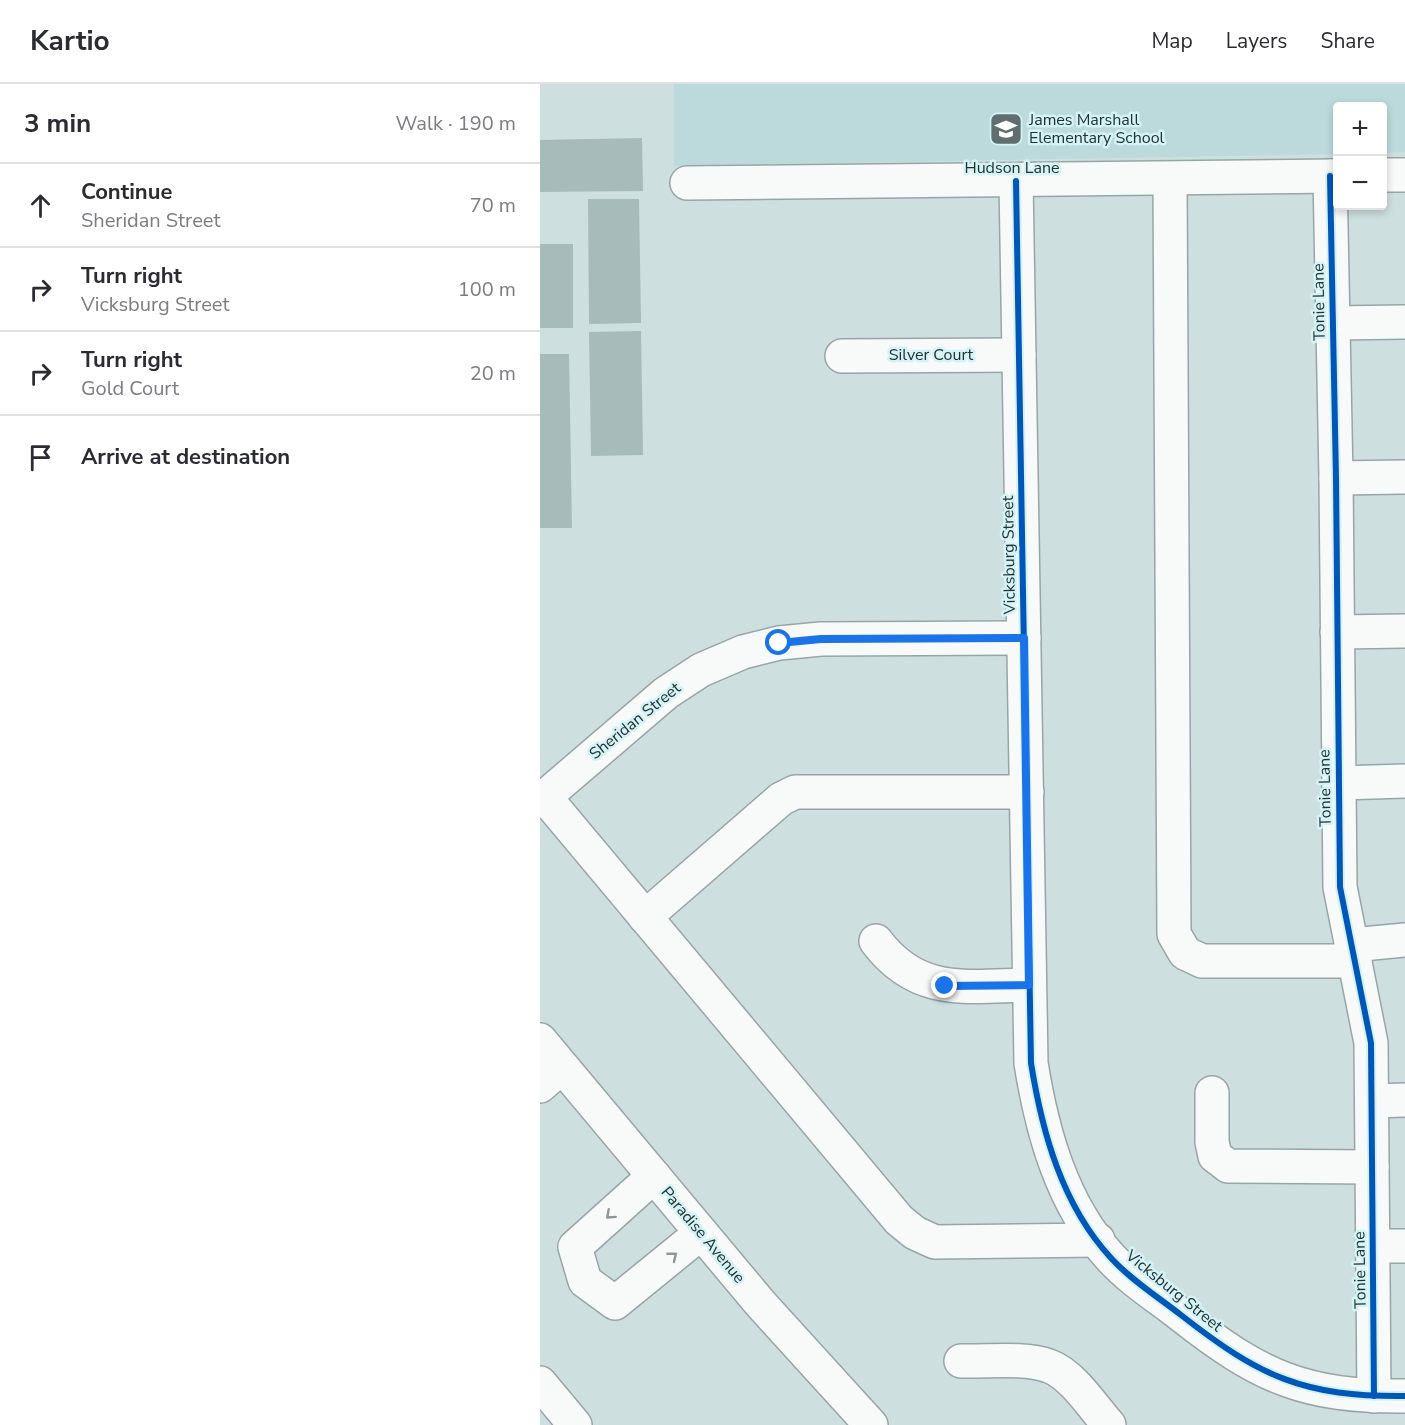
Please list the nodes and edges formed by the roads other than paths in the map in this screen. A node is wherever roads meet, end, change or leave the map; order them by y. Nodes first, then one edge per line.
1 (1387, 175) edge
2 (1405, 175) edge
3 (1333, 176) edge
4 (1170, 180) junction
5 (1016, 181) junction
6 (687, 183) dead end
7 (1334, 210) edge
8 (1333, 322) junction
9 (1405, 322) edge
10 (1019, 355) junction
11 (842, 356) dead end
12 (1405, 477) edge
13 (1336, 478) junction
14 (1405, 631) edge
15 (1337, 632) junction
16 (1024, 638) junction
17 (1405, 782) edge
18 (1339, 783) junction
19 (1027, 792) junction
20 (542, 799) edge
21 (645, 917) junction
22 (1405, 940) edge
23 (876, 941) dead end
24 (1353, 953) junction
25 (1029, 985) junction
26 (540, 1040) edge
27 (551, 1076) edge
28 (1212, 1093) dead end
29 (1405, 1100) edge
30 (1372, 1101) junction
31 (1372, 1167) junction
32 (654, 1176) junction
33 (701, 1233) junction
34 (1098, 1240) junction
35 (1373, 1246) junction
36 (1405, 1246) edge
37 (961, 1361) dead end
38 (540, 1383) edge
39 (1390, 1396) edge
40 (575, 1425) edge
41 (872, 1425) edge
42 (1109, 1425) edge

1 - 2 street
3 - 4 street, Hudson Lane
4 - 5 street, Hudson Lane
4 - 24 street
5 - 6 street, Hudson Lane
5 - 10 street, Vicksburg Street
7 - 8 street, Tonie Lane
8 - 9 street
8 - 13 street, Tonie Lane
10 - 11 street, Silver Court
10 - 16 street, Vicksburg Street
12 - 13 street
13 - 15 street, Tonie Lane
14 - 15 street
15 - 18 street, Tonie Lane
16 - 19 street, Vicksburg Street
16 - 20 street, Sheridan Street
17 - 18 street
18 - 24 street, Tonie Lane
19 - 21 street
19 - 25 street, Vicksburg Street
20 - 21 street
21 - 34 street
22 - 24 street
23 - 25 street
24 - 30 street, Tonie Lane
25 - 34 street, Vicksburg Street
26 - 27 street, Paradise Avenue
27 - 32 street, Paradise Avenue
28 - 31 street
29 - 30 street
30 - 31 street, Tonie Lane
31 - 35 street, Tonie Lane
32 - 33 street, Paradise Avenue
32 -> 33 street
33 - 41 street, Paradise Avenue
34 - 39 street, Vicksburg Street
35 - 36 street
35 - 39 street, Tonie Lane
37 - 42 street
38 - 40 street

